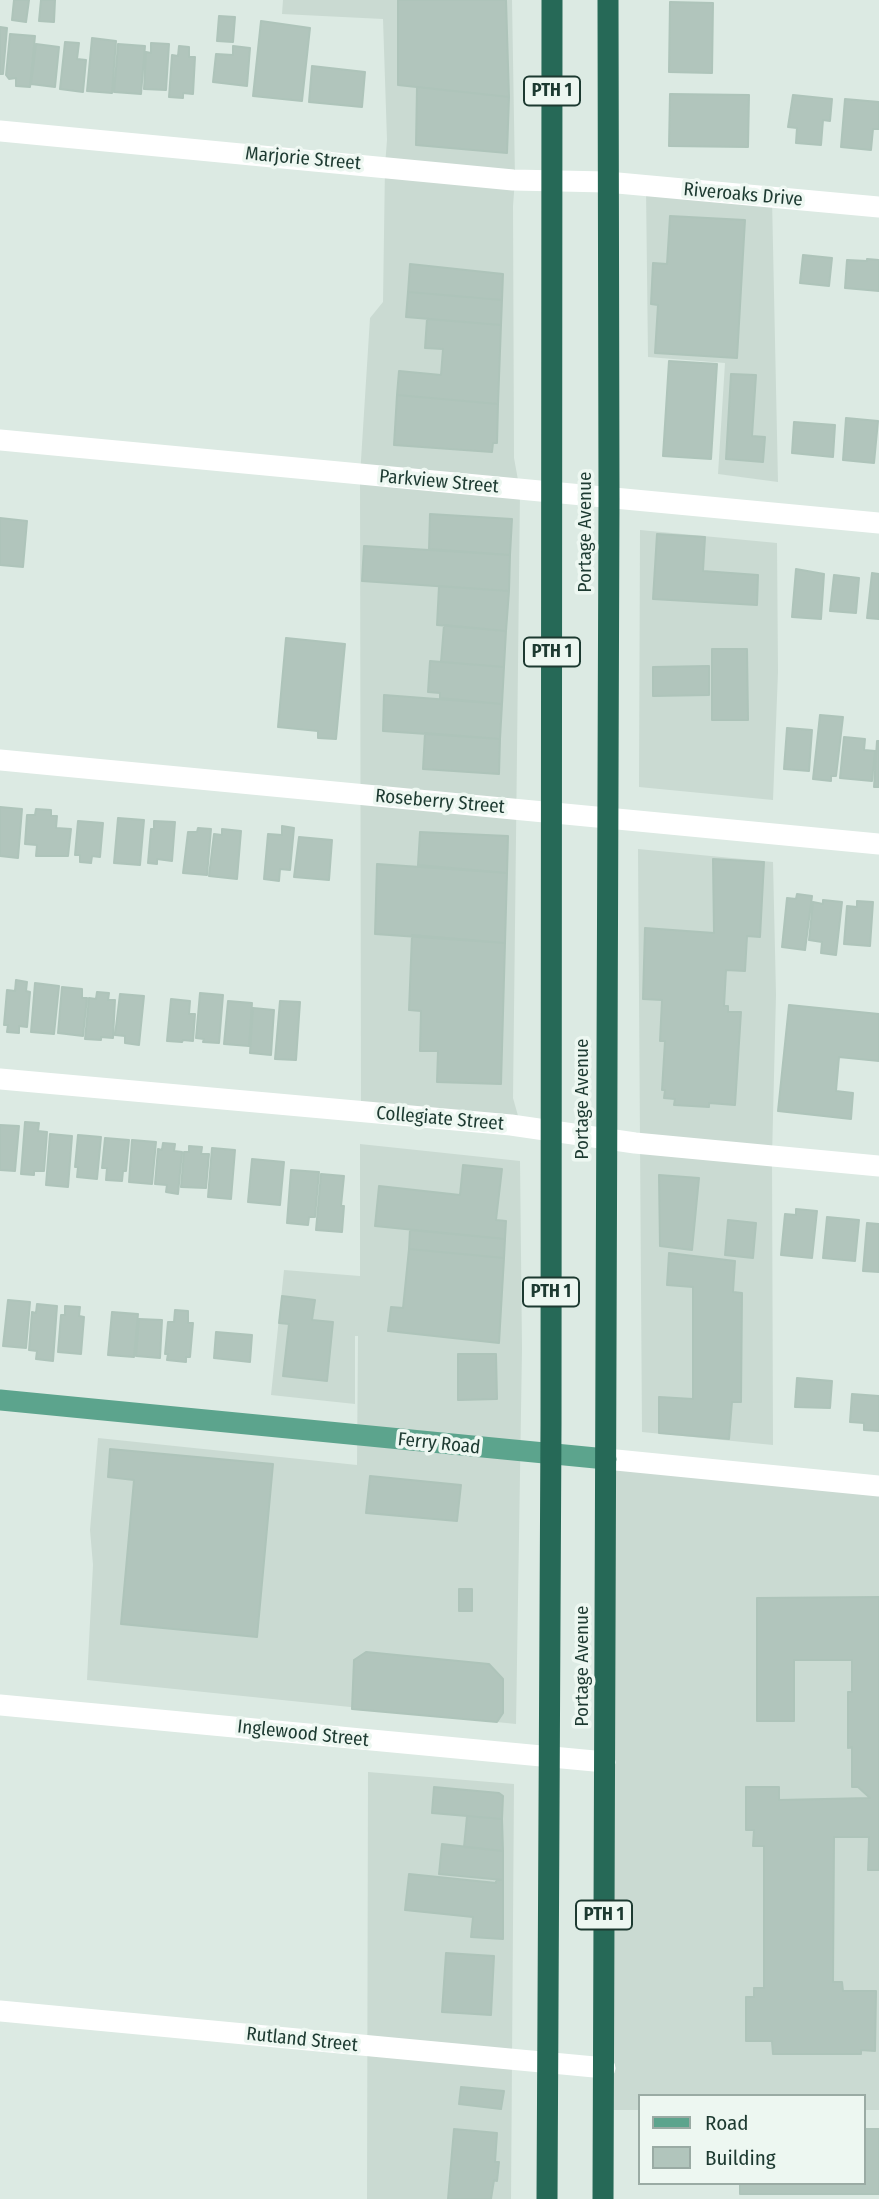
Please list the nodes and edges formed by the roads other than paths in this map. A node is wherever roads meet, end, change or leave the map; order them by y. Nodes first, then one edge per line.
1 (552, 0) edge
2 (608, 0) edge
3 (0, 131) edge
4 (607, 182) junction
5 (552, 183) junction
6 (879, 207) edge
7 (0, 440) edge
8 (551, 492) junction
9 (609, 498) junction
10 (879, 523) edge
11 (0, 760) edge
12 (552, 813) junction
13 (607, 818) junction
14 (879, 844) edge
15 (0, 1079) edge
16 (550, 1130) junction
17 (606, 1139) junction
18 (879, 1166) edge
19 (0, 1400) edge
20 (551, 1454) junction
21 (606, 1459) junction
22 (879, 1486) edge
23 (0, 1705) edge
24 (549, 1758) junction
25 (605, 1762) junction
26 (0, 2011) edge
27 (547, 2064) junction
28 (605, 2068) junction
29 (547, 2199) edge
30 (603, 2199) edge

1 - 5 highway, Portage Avenue / PTH 1
2 - 4 highway, Portage Avenue / PTH 1
3 - 5 street, Marjorie Street
4 - 5 street, Marjorie Street
4 - 6 street, Riveroaks Drive
4 - 9 highway, Portage Avenue / PTH 1
5 - 8 highway, Portage Avenue / PTH 1
7 - 8 street, Parkview Street
8 - 9 street, Parkview Street
8 - 12 highway, Portage Avenue / PTH 1
9 - 10 street, Parkview Street
9 - 13 highway, Portage Avenue / PTH 1
11 - 12 street, Roseberry Street
12 - 13 street, Roseberry Street
12 - 16 highway, Portage Avenue / PTH 1
13 - 14 street, Roseberry Street
13 - 17 highway, Portage Avenue / PTH 1
15 - 16 street, Collegiate Street
16 - 17 street, Collegiate Street
16 - 20 highway, Portage Avenue / PTH 1
17 - 18 street, Collegiate Street
17 - 21 highway, Portage Avenue / PTH 1
19 - 20 main road, Ferry Road
20 - 21 main road, Ferry Road
20 - 24 highway, Portage Avenue / PTH 1
21 - 22 street, Ferry Road
21 - 25 highway, Portage Avenue / PTH 1
23 - 24 street, Inglewood Street
24 - 25 street, Inglewood Street
24 - 27 highway, Portage Avenue / PTH 1
25 - 28 highway, Portage Avenue / PTH 1
26 - 27 street, Rutland Street
27 - 28 street, Rutland Street
27 - 29 highway, Portage Avenue / PTH 1
28 - 30 highway, Portage Avenue / PTH 1

